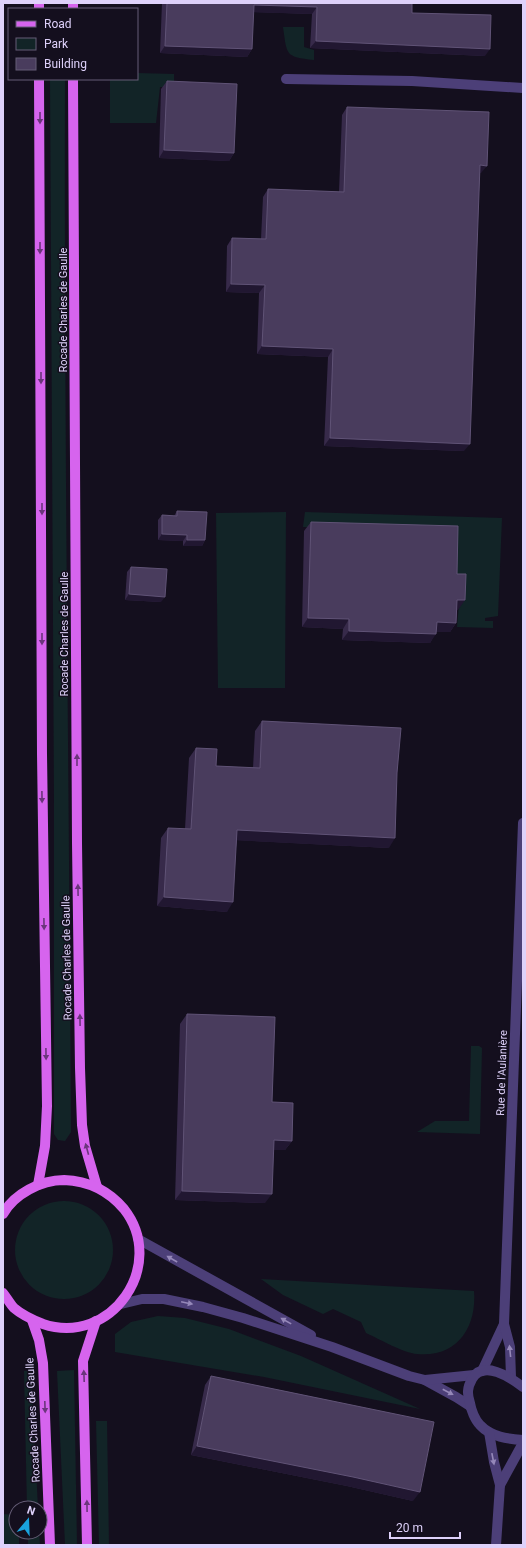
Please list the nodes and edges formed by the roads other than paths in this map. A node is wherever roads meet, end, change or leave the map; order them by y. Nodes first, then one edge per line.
1 (286, 79) dead end
2 (39, 80) edge
3 (73, 80) edge
4 (523, 88) edge
5 (523, 823) edge
6 (38, 1185) junction
7 (98, 1187) junction
8 (4, 1212) edge
9 (138, 1239) junction
10 (3, 1293) edge
11 (121, 1304) junction
12 (32, 1320) junction
13 (96, 1321) junction
14 (504, 1324) junction
15 (332, 1347) junction
16 (478, 1373) junction
17 (512, 1378) junction
18 (425, 1380) junction
19 (523, 1387) edge
20 (470, 1406) junction
21 (489, 1432) junction
22 (523, 1442) edge
23 (500, 1485) junction
24 (50, 1545) edge
25 (87, 1545) edge
26 (496, 1545) edge

1 - 4 street
2 -> 6 main road, Rocade Charles de Gaulle
7 -> 3 main road, Rocade Charles de Gaulle
5 - 14 street, Rue de l'Aulanière
6 - 7 main road
6 - 8 main road
7 - 9 main road
9 - 11 main road
15 -> 9 street
10 - 12 main road
11 - 13 main road
11 -> 15 street
12 - 13 main road
12 -> 24 main road, Rocade Charles de Gaulle
25 -> 13 main road
14 - 16 street, Rue de l'Aulanière
17 -> 14 street, Rue de l'Aulanière
15 - 18 street
16 - 17 street
16 - 18 street
16 - 20 street, Rue de l'Aulanière
17 - 19 street
18 -> 20 street
20 - 21 street
21 - 22 street
21 -> 23 street
22 - 23 street
23 - 26 street

